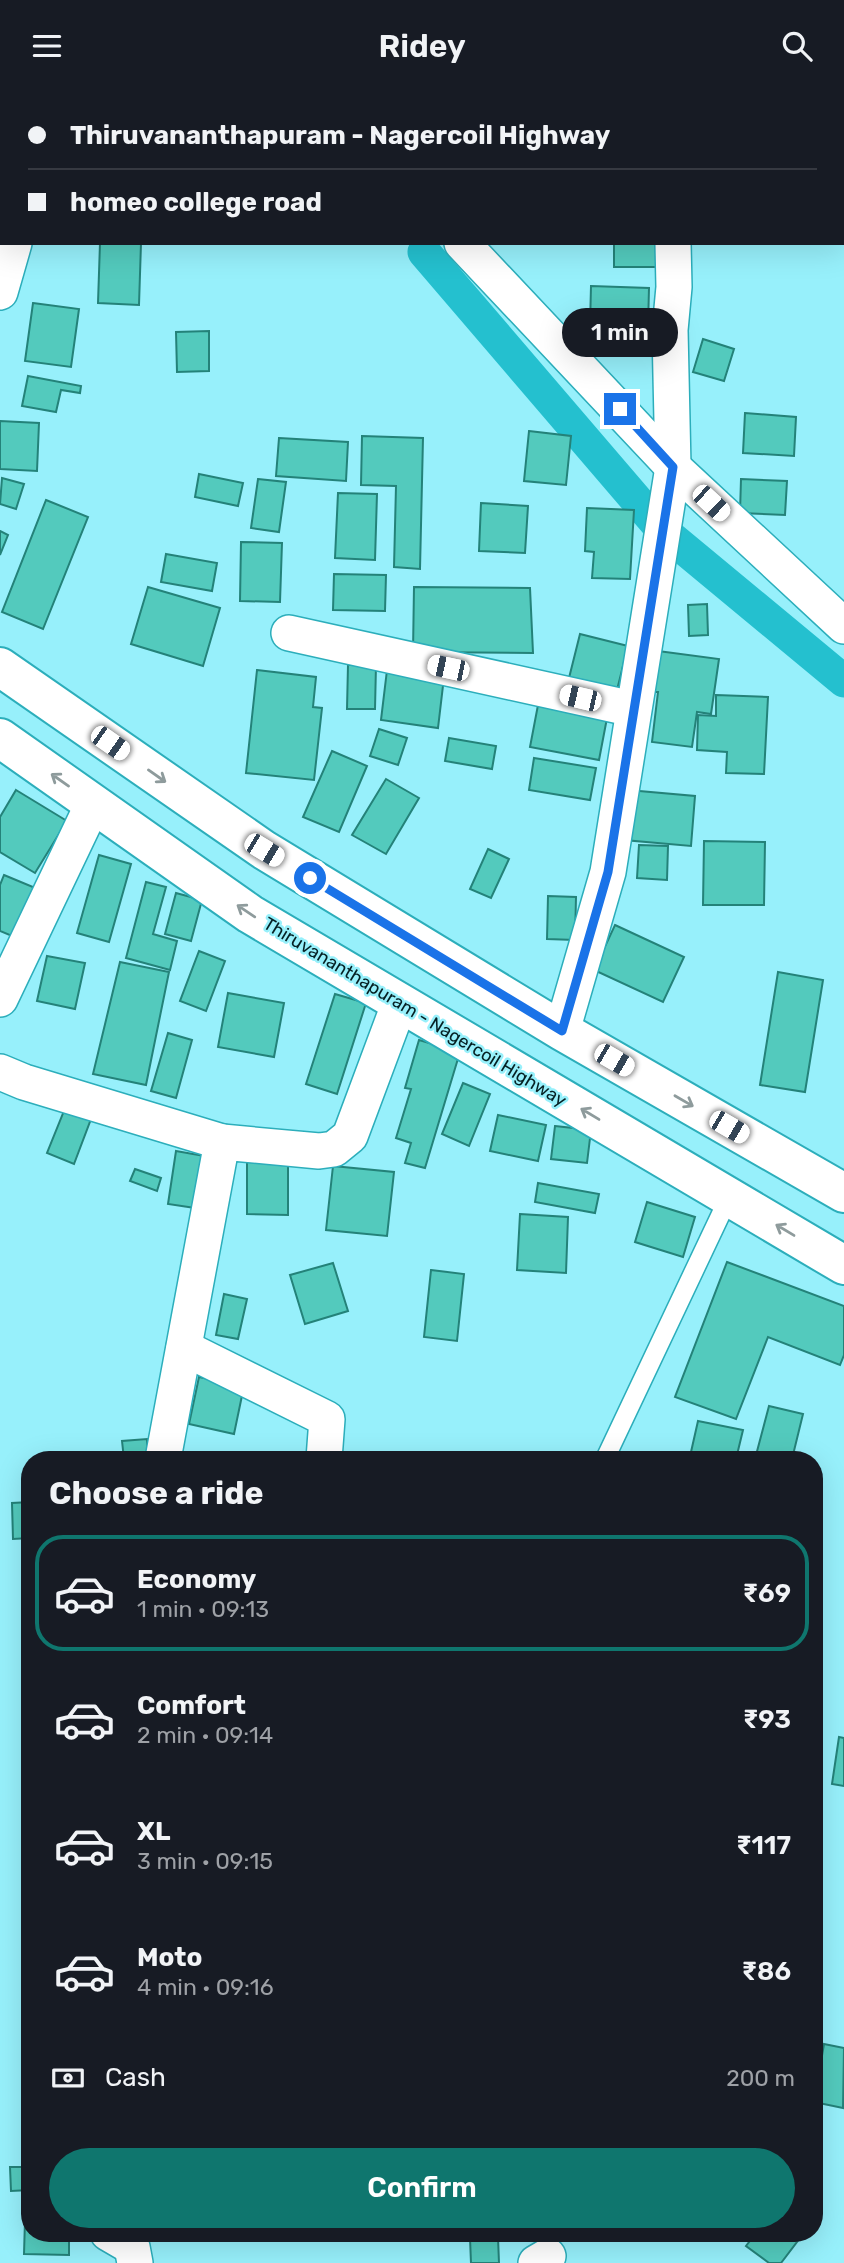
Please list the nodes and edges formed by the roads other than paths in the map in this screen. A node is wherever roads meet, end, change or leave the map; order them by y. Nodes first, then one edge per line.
1 (13, 245) edge
2 (464, 245) edge
3 (673, 245) edge
4 (0, 292) edge
5 (673, 467) junction
6 (844, 626) edge
7 (289, 633) dead end
8 (0, 667) edge
9 (633, 709) junction
10 (0, 738) edge
11 (93, 804) junction
12 (0, 999) edge
13 (400, 1002) junction
14 (562, 1031) junction
15 (0, 1072) edge
16 (222, 1142) junction
17 (844, 1193) edge
18 (729, 1197) junction
19 (844, 1265) edge
20 (184, 1348) junction
21 (165, 1451) edge
22 (325, 1451) edge
23 (609, 1451) edge
24 (123, 2242) edge
25 (135, 2263) edge

1 - 4 street
2 - 5 street
3 - 5 street
5 - 6 street
5 - 9 street
7 - 9 street
8 -> 14 main road
9 - 14 street
11 -> 10 main road, Thiruvananthapuram - Nagercoil Highway
11 - 12 street
13 -> 11 main road, Thiruvananthapuram - Nagercoil Highway
13 - 16 street
18 -> 13 main road, Thiruvananthapuram - Nagercoil Highway
14 -> 17 main road
15 - 16 street
16 - 20 street
19 -> 18 main road, Thiruvananthapuram - Nagercoil Highway
18 - 23 lane
20 - 21 street
20 - 22 street
24 - 25 street

